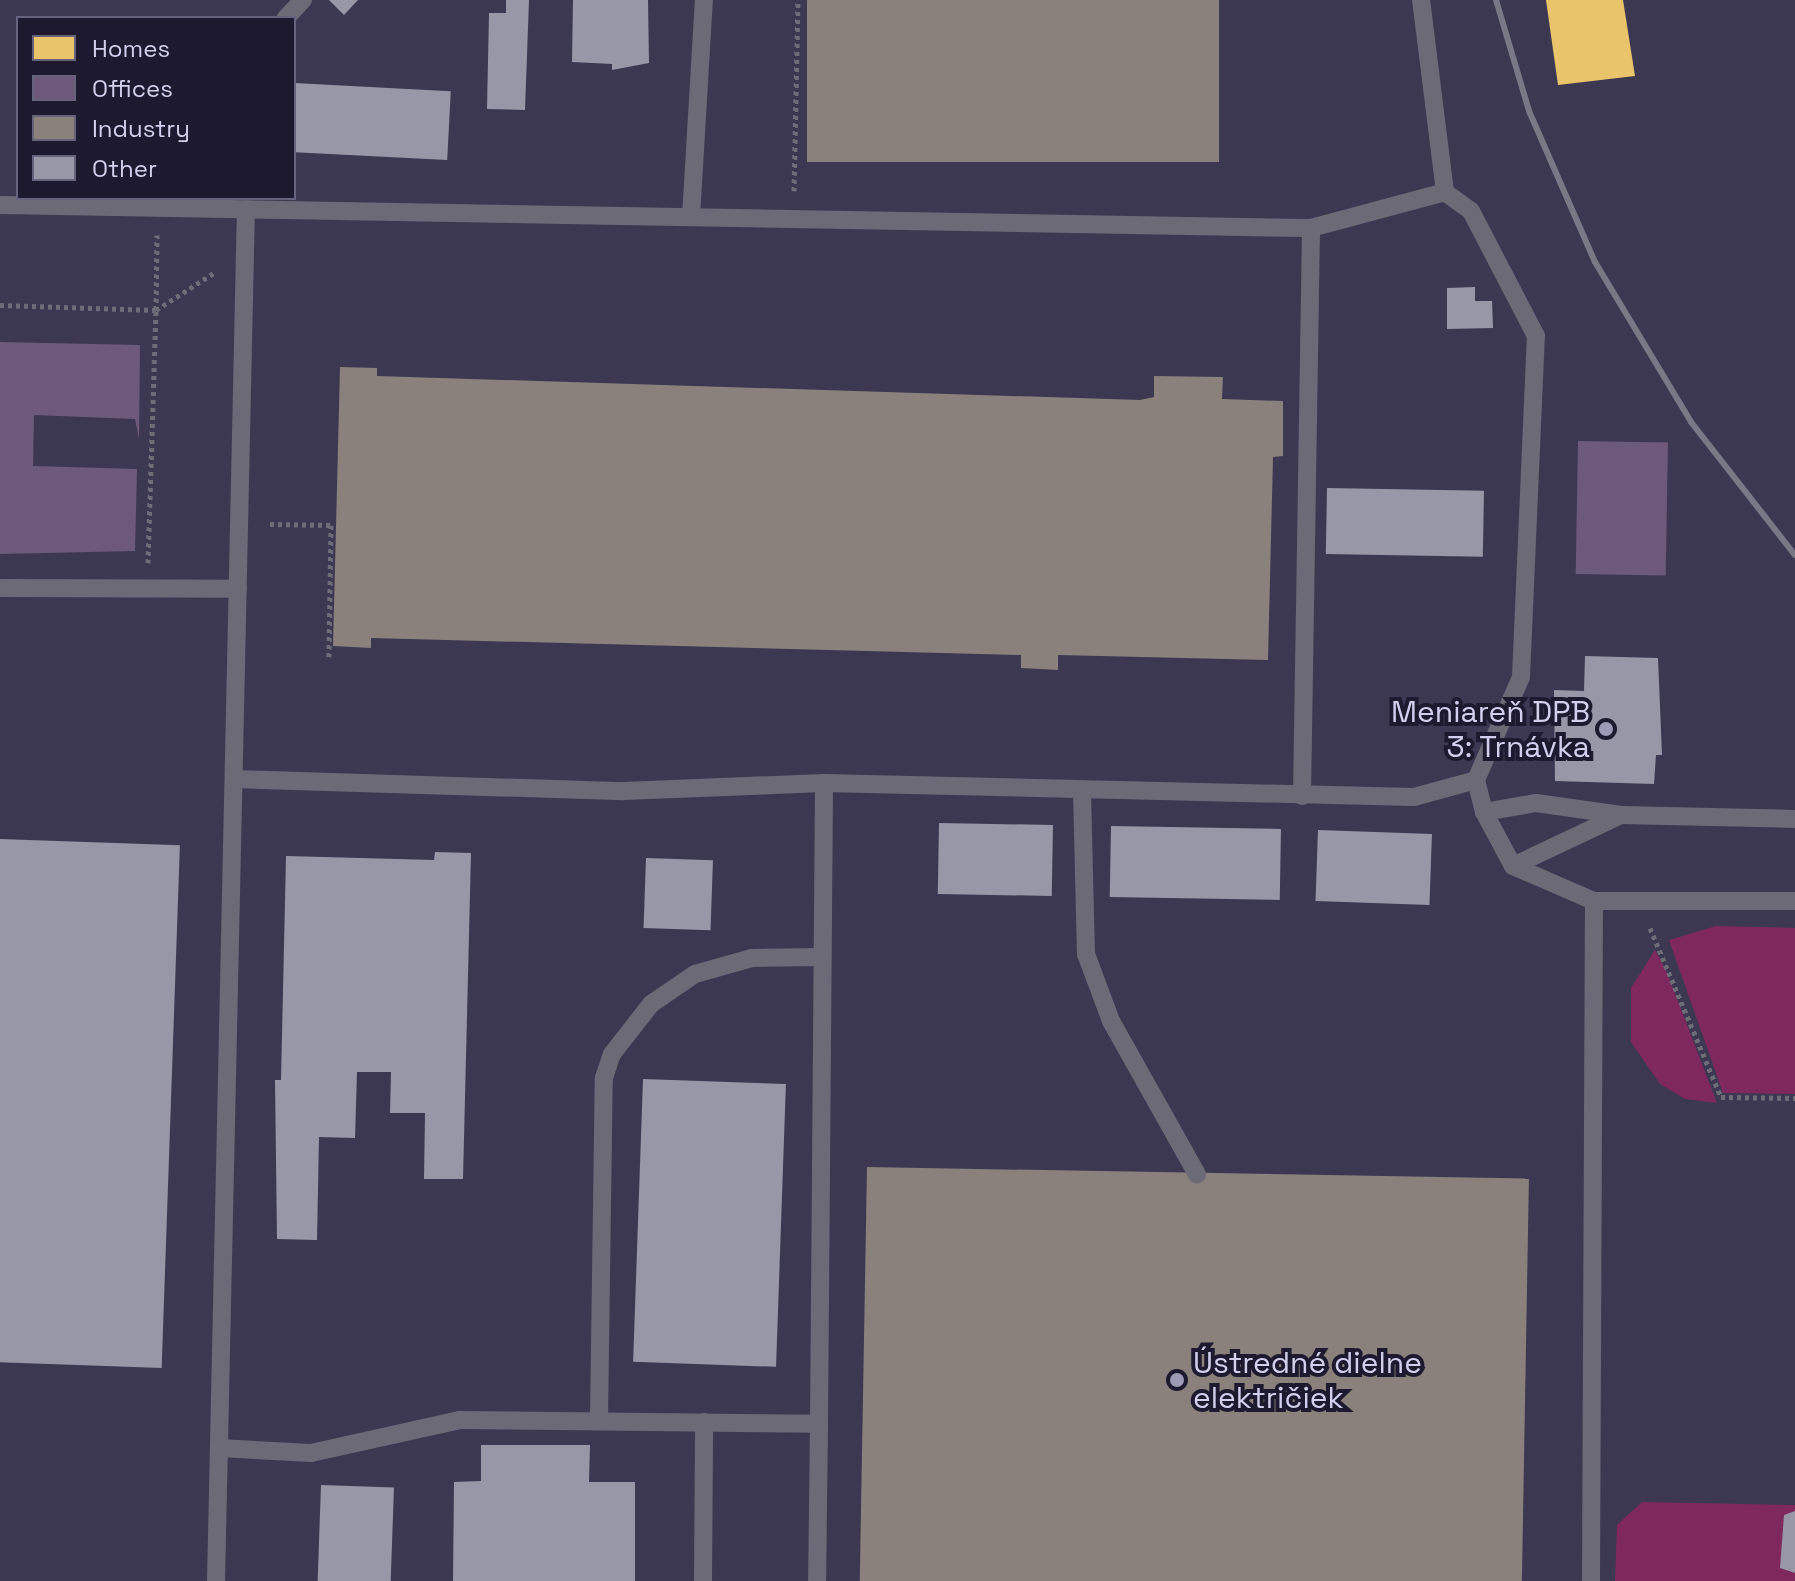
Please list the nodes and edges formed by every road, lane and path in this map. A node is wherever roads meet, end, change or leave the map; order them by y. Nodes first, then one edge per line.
1 (303, 0) edge
2 (704, 0) edge
3 (798, 0) edge
4 (1421, 0) edge
5 (288, 16) edge
6 (1445, 192) junction
7 (0, 205) edge
8 (157, 208) junction
9 (246, 209) junction
10 (691, 217) junction
11 (793, 219) junction
12 (1311, 228) junction
13 (245, 254) junction
14 (0, 305) edge
15 (156, 310) junction
16 (270, 524) dead end
17 (0, 588) edge
18 (148, 588) junction
19 (238, 589) junction
20 (329, 657) dead end
21 (234, 779) junction
22 (1476, 780) junction
23 (824, 783) junction
24 (1082, 792) junction
25 (1302, 796) junction
26 (1484, 812) junction
27 (1621, 815) junction
28 (1795, 819) edge
29 (1513, 866) junction
30 (1638, 900) junction
31 (1594, 901) junction
32 (1795, 901) edge
33 (822, 957) junction
34 (1795, 1098) edge
35 (1197, 1174) dead end
36 (599, 1419) junction
37 (704, 1422) junction
38 (819, 1424) junction
39 (219, 1448) junction
40 (216, 1581) edge
41 (703, 1581) edge
42 (817, 1581) edge
43 (1591, 1581) edge

1 - 5 lane
2 - 10 lane
3 - 11 path
4 - 6 lane
6 - 12 lane
6 - 22 lane
7 - 8 lane
8 - 9 lane
8 - 15 path
9 - 10 lane
9 - 13 lane
10 - 11 lane
11 - 12 lane
12 - 25 lane
13 - 15 path
13 - 19 lane
14 - 15 path
15 - 18 path
16 - 20 path
17 - 18 lane
18 - 19 lane
19 - 21 lane
21 - 23 lane
21 - 39 lane
22 - 25 lane
22 - 26 lane
23 - 24 lane
23 - 33 lane
24 - 25 lane
24 - 35 lane
26 - 27 lane
26 - 29 lane
27 - 28 lane
27 - 29 lane
29 - 31 lane
30 - 31 lane
30 - 32 lane
30 - 34 path
31 - 43 lane
33 - 36 lane
33 - 38 lane
36 - 37 lane
36 - 39 lane
37 - 38 lane
37 - 41 lane
38 - 42 lane
39 - 40 lane

